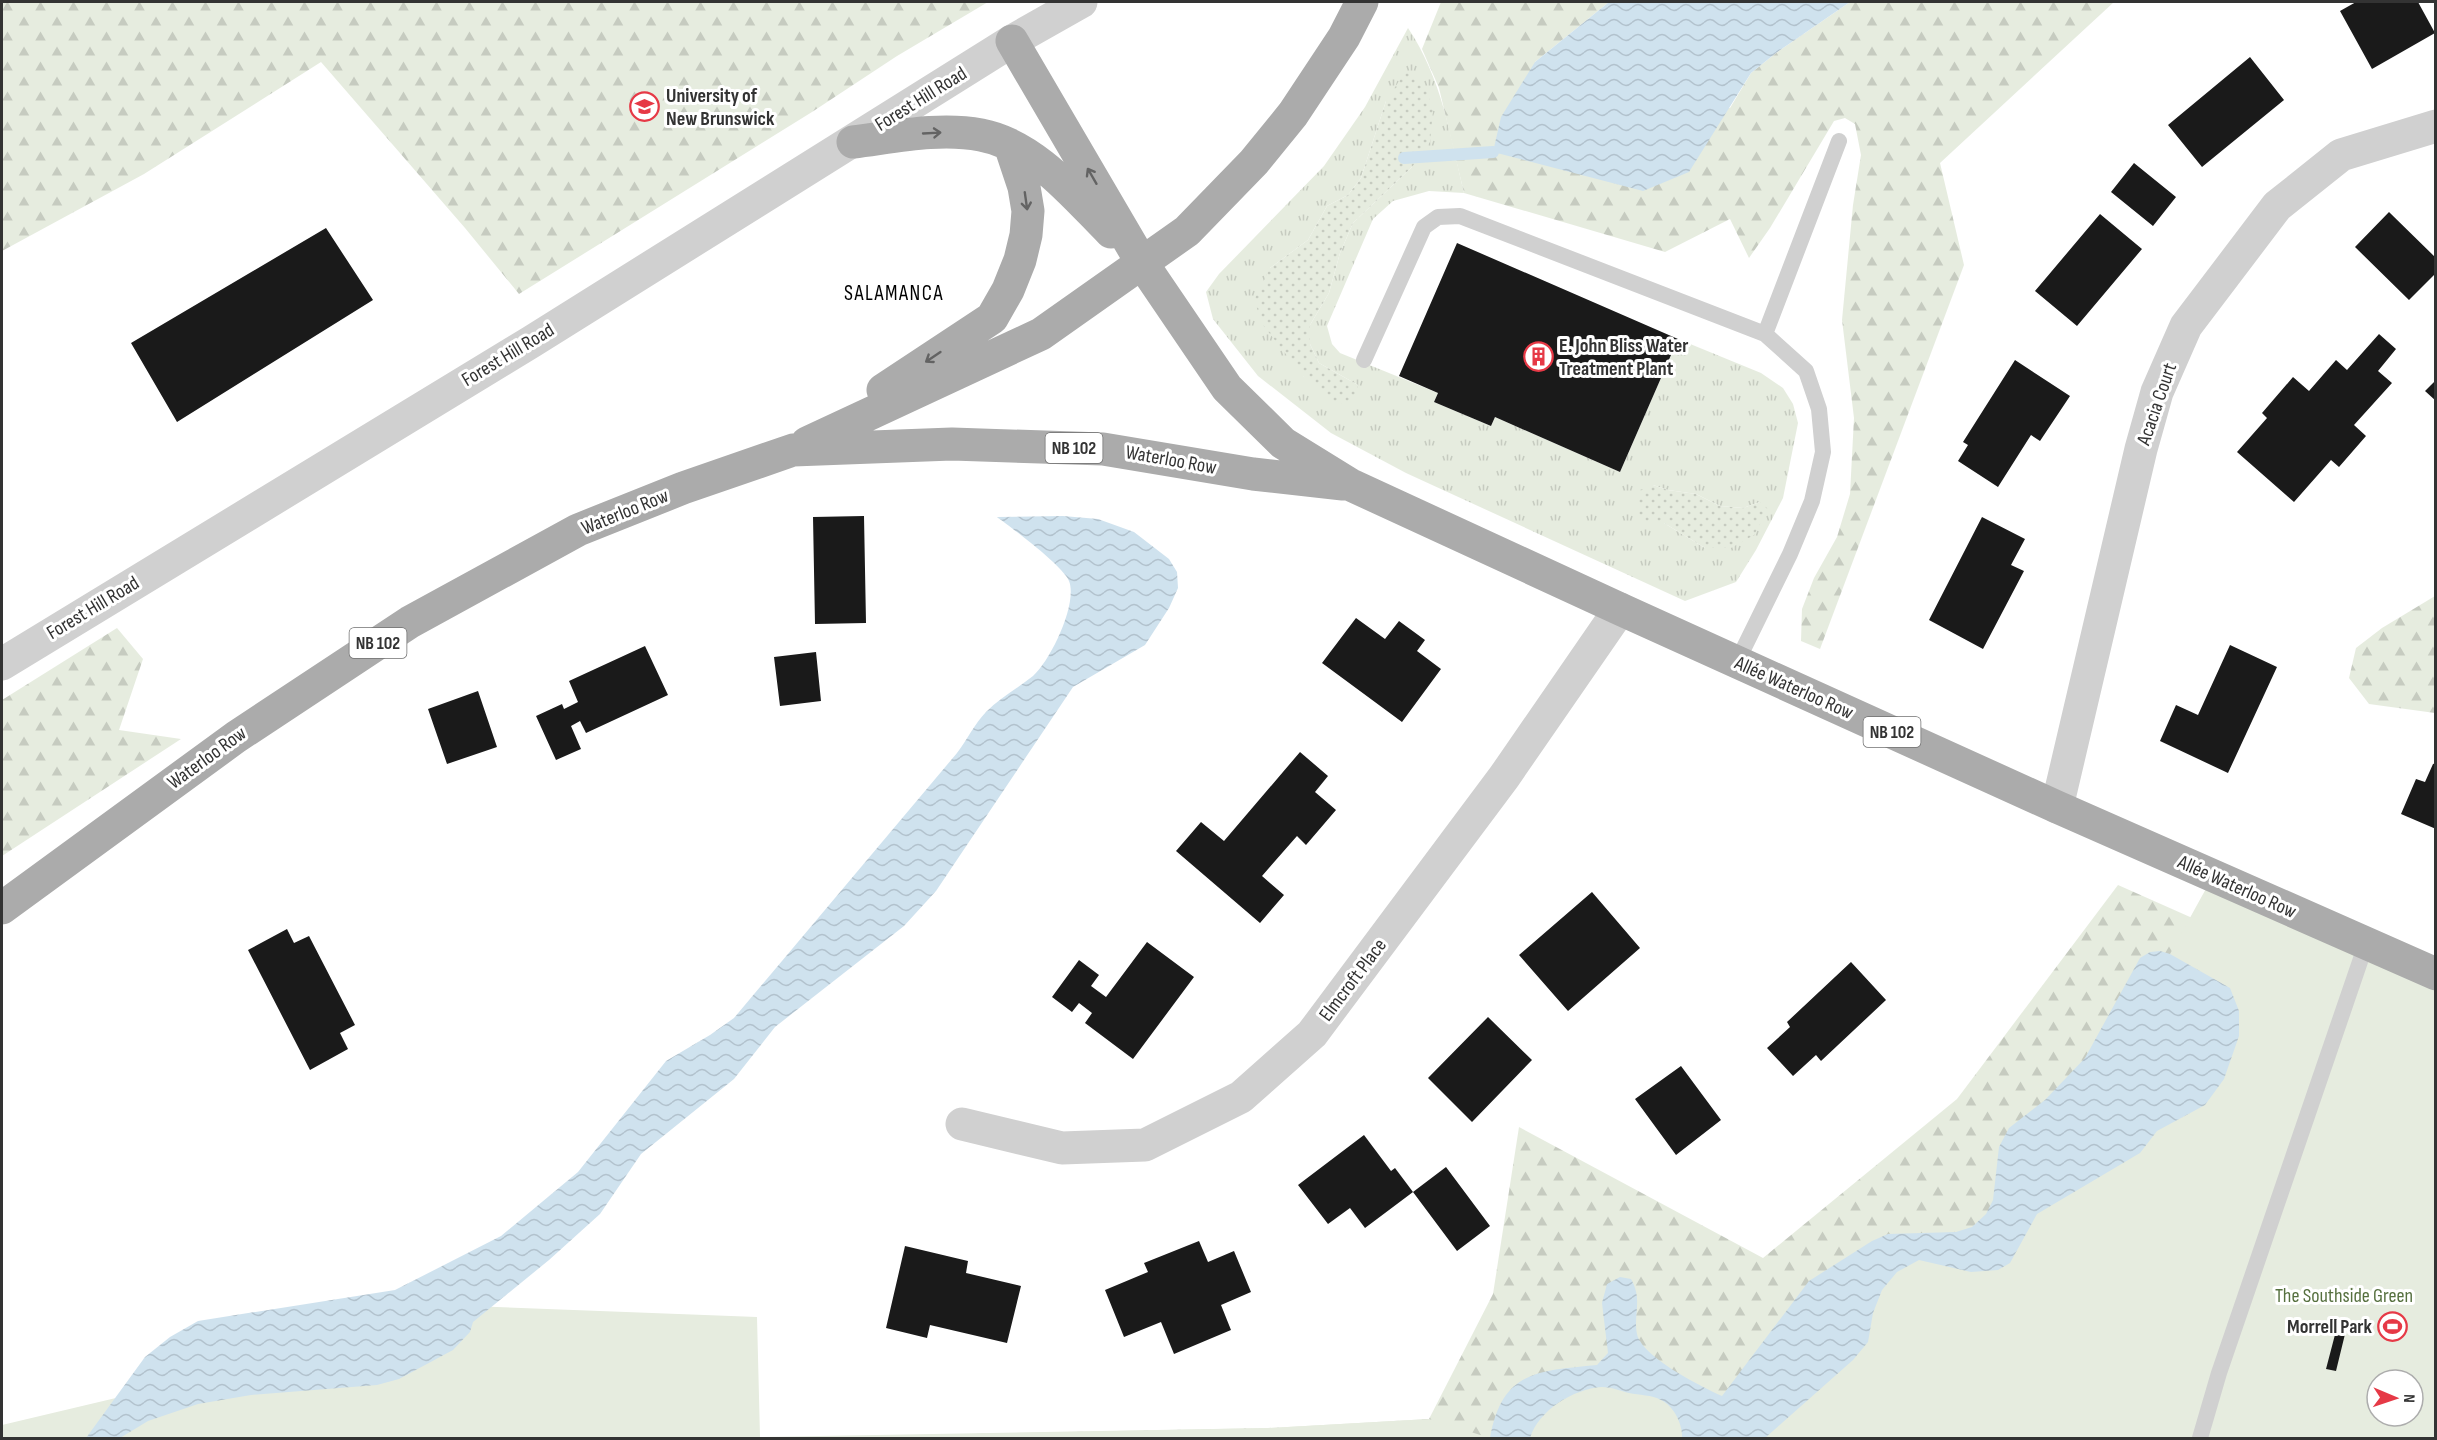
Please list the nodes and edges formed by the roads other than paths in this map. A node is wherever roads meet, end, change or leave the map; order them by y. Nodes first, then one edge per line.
1 (1081, 2) edge
2 (1362, 2) edge
3 (1012, 41) junction
4 (2436, 126) edge
5 (1839, 141) dead end
6 (853, 142) junction
7 (1010, 145) junction
8 (1142, 263) junction
9 (1765, 334) junction
10 (1364, 360) dead end
11 (793, 450) junction
12 (1351, 485) junction
13 (1620, 609) junction
14 (1737, 662) junction
15 (2, 664) edge
16 (2057, 807) junction
17 (2, 908) edge
18 (2366, 944) junction
19 (2436, 974) edge
20 (962, 1124) dead end
21 (2200, 1438) edge

1 - 3 street, Forest Hill Road
2 - 8 main road
3 - 6 street, Forest Hill Road
8 -> 3 main road
4 - 16 street, Acacia Court
5 - 9 lane
6 -> 7 main road
6 - 15 street, Forest Hill Road
7 - 8 main road
7 -> 11 main road
8 - 11 main road
8 - 12 main road
9 - 10 lane
9 - 14 lane
11 - 12 main road, Waterloo Row / NB 102
11 - 17 main road, Waterloo Row / NB 102
12 - 13 main road, Allée Waterloo Row / NB 102
13 - 14 main road, Allée Waterloo Row / NB 102
13 - 20 street, Elmcroft Place
14 - 16 main road, Allée Waterloo Row / NB 102
16 - 18 main road, Allée Waterloo Row / NB 102
18 - 19 main road, Allée Waterloo Row / NB 102
18 - 21 lane

